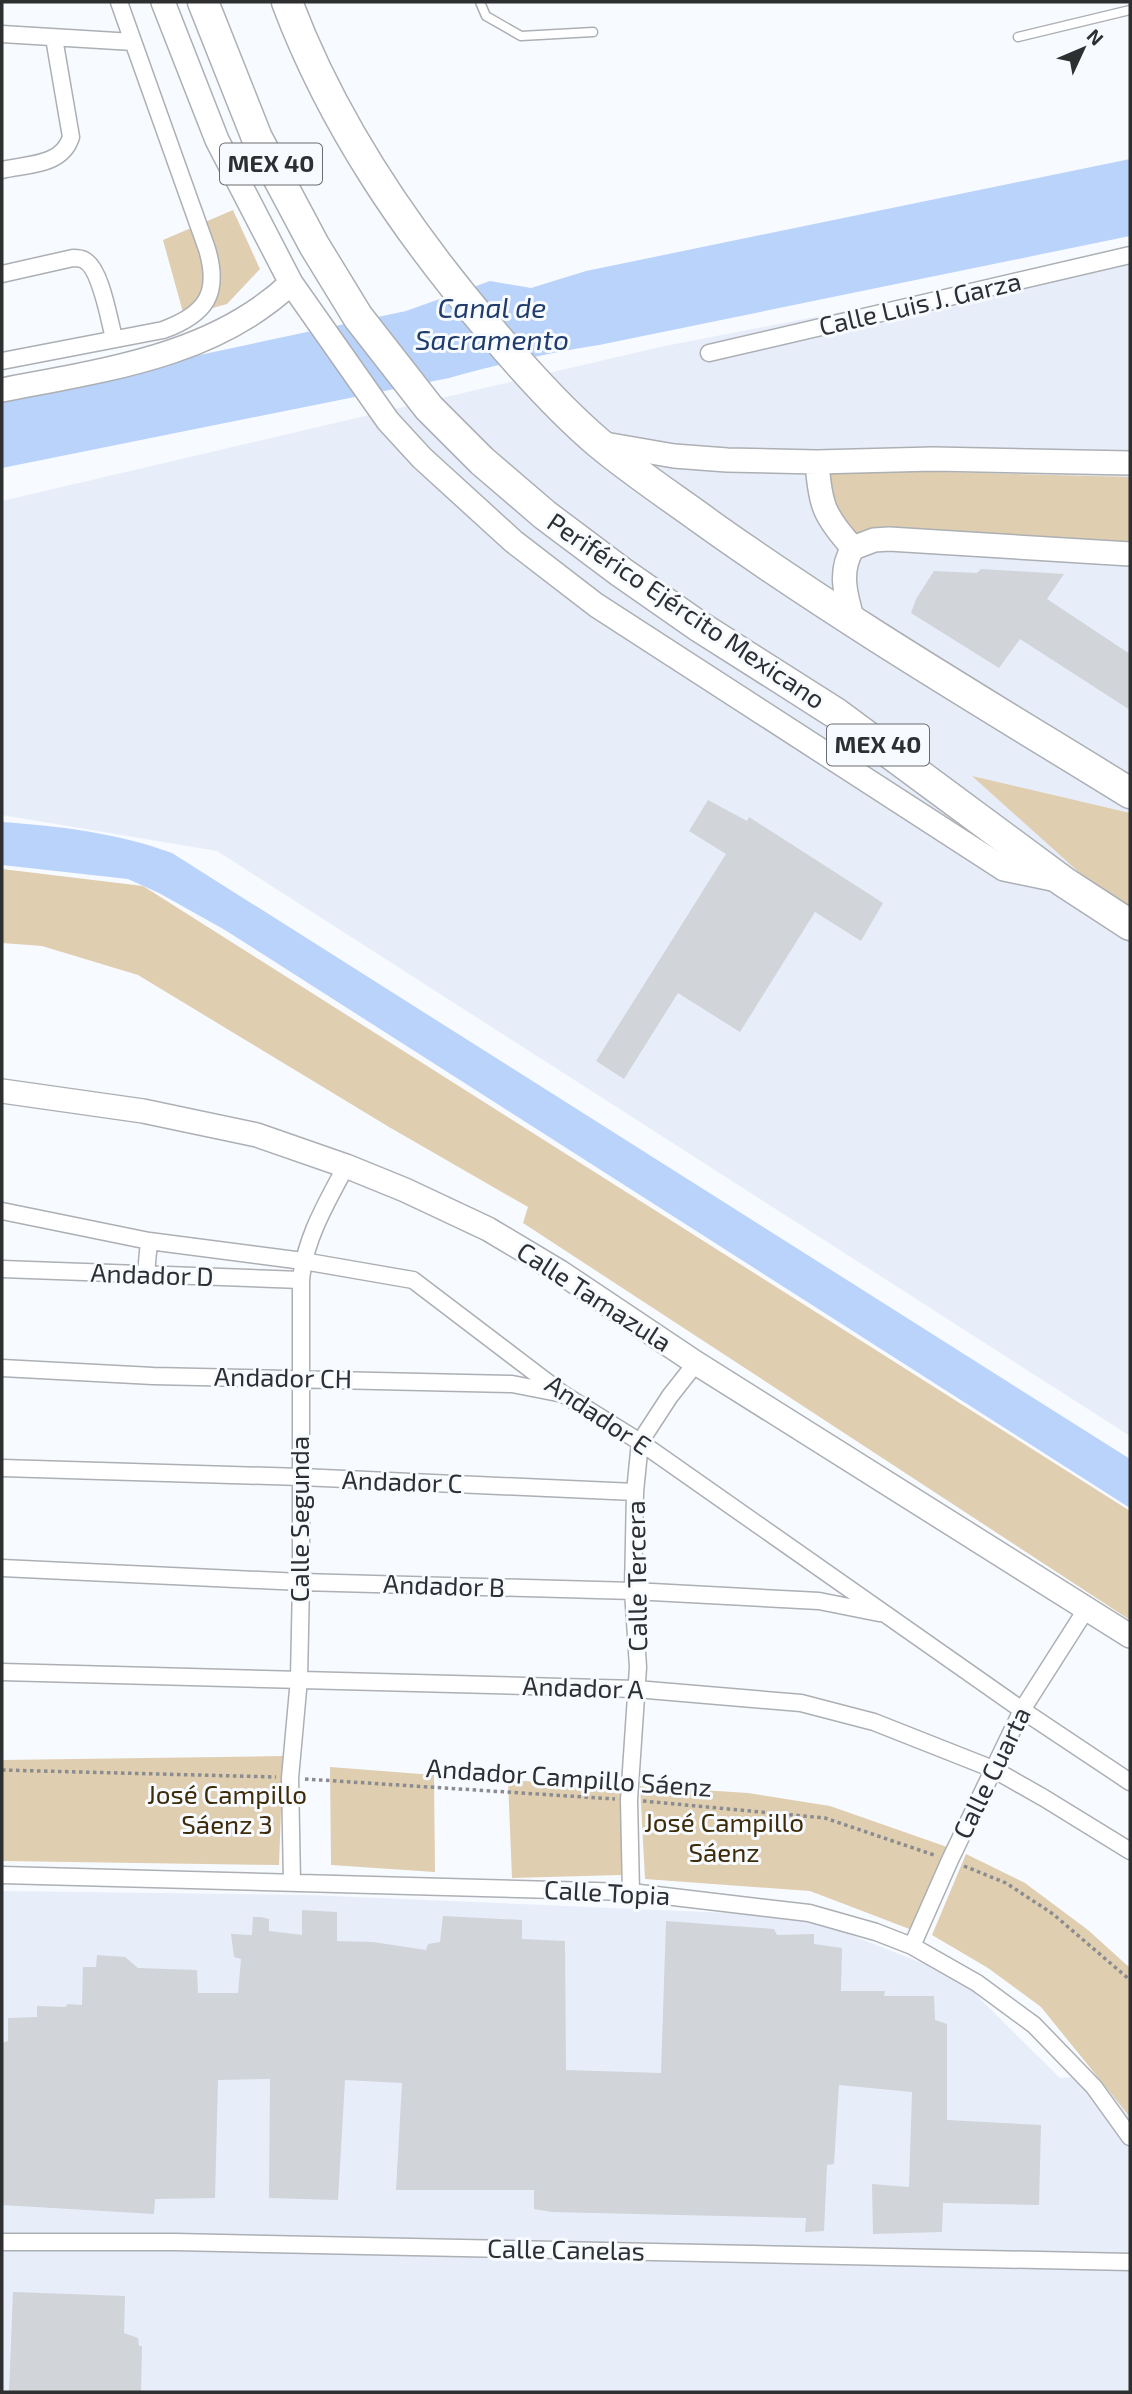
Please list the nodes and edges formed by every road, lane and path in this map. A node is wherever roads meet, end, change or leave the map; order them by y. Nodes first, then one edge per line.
1 (119, 2) edge
2 (163, 2) edge
3 (204, 2) edge
4 (288, 2) edge
5 (480, 2) edge
6 (1130, 10) edge
7 (593, 32) dead end
8 (2, 34) edge
9 (1018, 37) dead end
10 (54, 38) junction
11 (133, 42) junction
12 (2, 170) edge
13 (1130, 255) edge
14 (2, 274) edge
15 (290, 283) junction
16 (114, 338) junction
17 (709, 353) dead end
18 (2, 358) edge
19 (2, 390) edge
20 (599, 443) junction
21 (817, 462) junction
22 (1130, 463) edge
23 (853, 548) junction
24 (1130, 554) edge
25 (853, 621) junction
26 (1130, 793) edge
27 (1063, 882) junction
28 (1130, 925) edge
29 (2, 1091) edge
30 (346, 1166) junction
31 (2, 1211) edge
32 (149, 1241) junction
33 (303, 1261) junction
34 (2, 1269) edge
35 (146, 1274) junction
36 (301, 1280) junction
37 (696, 1363) junction
38 (2, 1367) edge
39 (300, 1378) junction
40 (563, 1394) junction
41 (640, 1441) junction
42 (2, 1468) edge
43 (300, 1478) junction
44 (635, 1492) junction
45 (2, 1568) edge
46 (300, 1582) junction
47 (633, 1591) junction
48 (1087, 1608) junction
49 (886, 1614) junction
50 (1130, 1636) edge
51 (2, 1672) edge
52 (299, 1679) junction
53 (636, 1689) junction
54 (1022, 1710) junction
55 (993, 1769) junction
56 (2, 1770) edge
57 (290, 1778) junction
58 (1130, 1782) edge
59 (629, 1800) junction
60 (1130, 1851) edge
61 (950, 1860) junction
62 (2, 1875) edge
63 (292, 1882) junction
64 (631, 1892) junction
65 (912, 1946) junction
66 (1130, 1980) edge
67 (1129, 2131) edge
68 (2, 2242) edge
69 (1130, 2262) edge

1 - 11 street
2 - 15 street
3 - 27 highway, Periférico Ejército Mexicano / MEX 40
4 - 20 highway, MEX 40
5 - 7 lane
6 - 9 lane
8 - 10 street
10 - 11 street
10 - 12 street
11 - 16 street
13 - 17 street, Calle Luis J. Garza
14 - 16 street
15 - 19 street
15 - 27 street
16 - 18 street
20 - 21 street
20 - 25 highway, MEX 40
21 - 22 street
21 - 23 street
23 - 24 street
23 - 25 street
25 - 26 highway, MEX 40
27 - 28 highway, Periférico Ejército Mexicano / MEX 40
29 - 30 street, Calle Tamazula
30 - 33 street, Calle Segunda
30 - 37 street, Calle Tamazula
31 - 32 street, Andador E
32 - 33 street, Andador E
32 - 35 street
33 - 36 street, Calle Segunda
33 - 40 street, Andador E
34 - 35 street, Andador D
35 - 36 street, Andador D
36 - 39 street, Calle Segunda
37 - 41 street, Calle Tercera
37 - 48 street, Calle Tamazula
38 - 39 street, Andador CH
39 - 40 street, Andador CH
39 - 43 street, Calle Segunda
40 - 41 street, Andador E
41 - 44 street, Calle Tercera
41 - 49 street, Andador E
42 - 43 street, Andador C
43 - 44 street, Andador C
43 - 46 street, Calle Segunda
44 - 47 street, Calle Tercera
45 - 46 street, Andador B
46 - 47 street, Andador B
46 - 52 street, Calle Segunda
47 - 49 street, Andador B
47 - 53 street, Calle Tercera
48 - 50 street, Calle Tamazula
48 - 54 street, Calle Cuarta
49 - 54 street, Andador E
51 - 52 street, Andador A
52 - 53 street, Andador A
52 - 57 street, Calle Segunda
53 - 55 street, Andador A
53 - 59 street, Calle Tercera
54 - 55 street, Calle Cuarta
54 - 58 street, Andador E
55 - 60 street, Andador A
55 - 61 street, Calle Cuarta
56 - 57 path, Andador Campillo Sáenz
57 - 59 path, Andador Campillo Sáenz
57 - 63 street, Calle Segunda
59 - 61 path, Andador Campillo Sáenz
59 - 64 street, Calle Tercera
61 - 65 street, Calle Cuarta
61 - 66 path, Andador Campillo Sáenz
62 - 63 street, Calle Topia
63 - 64 street, Calle Topia
64 - 65 street, Calle Topia
65 - 67 street, Calle Topia
68 - 69 street, Calle Canelas

